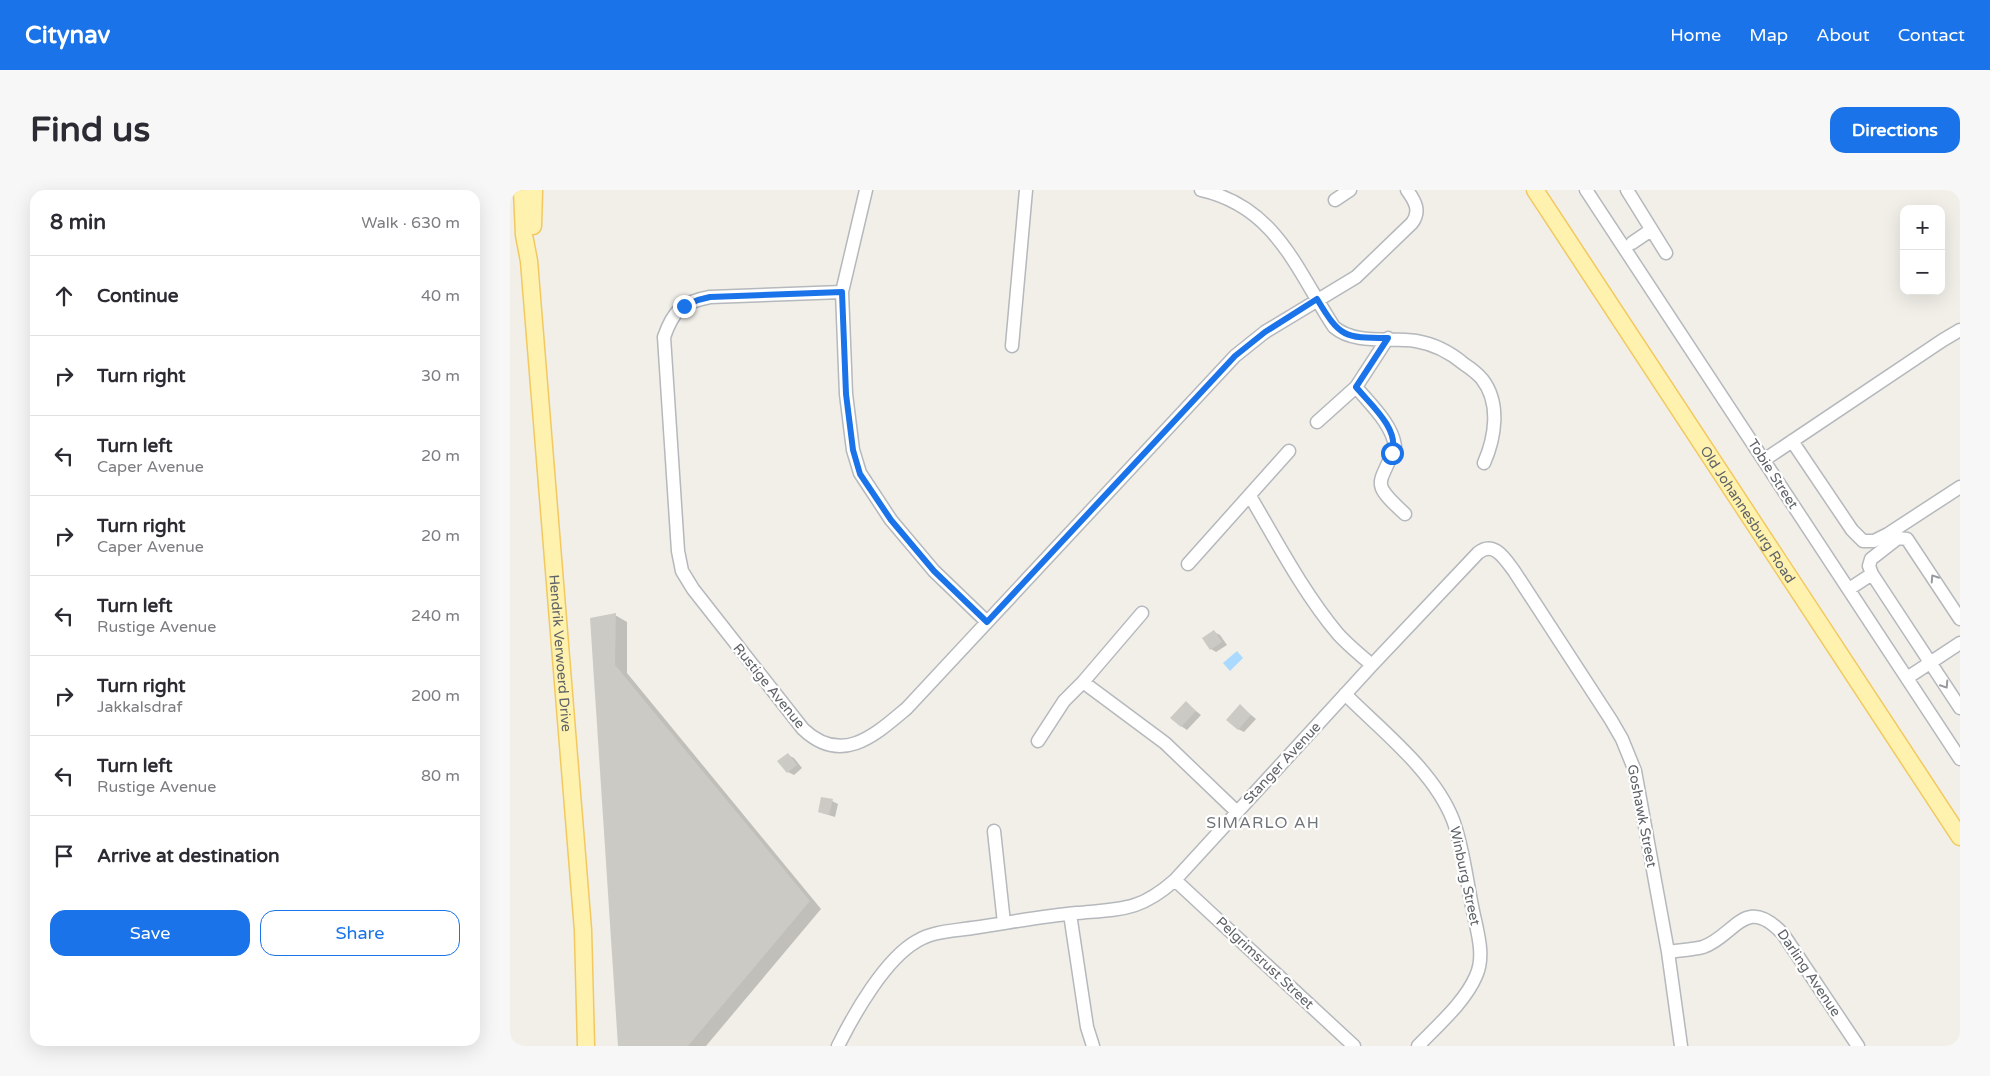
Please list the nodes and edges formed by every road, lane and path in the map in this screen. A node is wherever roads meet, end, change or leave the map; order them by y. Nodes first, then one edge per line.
1 (522, 190) edge
2 (534, 190) edge
3 (866, 190) edge
4 (1026, 190) edge
5 (1201, 190) edge
6 (1350, 190) edge
7 (1407, 190) edge
8 (1535, 190) edge
9 (1586, 190) edge
10 (1627, 190) edge
11 (1215, 192) edge
12 (1335, 200) dead end
13 (1651, 230) junction
14 (1632, 243) dead end
15 (1666, 253) dead end
16 (530, 261) junction
17 (842, 292) junction
18 (1317, 299) junction
19 (1960, 330) edge
20 (1388, 338) junction
21 (1012, 346) dead end
22 (1356, 387) junction
23 (1317, 422) dead end
24 (1792, 441) junction
25 (1289, 451) dead end
26 (1764, 460) junction
27 (1484, 463) dead end
28 (1960, 487) edge
29 (1250, 496) junction
30 (1405, 514) dead end
31 (1481, 550) joint
32 (1188, 564) dead end
33 (1872, 574) junction
34 (1849, 590) junction
35 (1142, 613) dead end
36 (1960, 619) edge
37 (987, 622) junction
38 (1960, 642) edge
39 (1931, 662) junction
40 (1372, 665) junction
41 (1907, 678) junction
42 (1083, 682) junction
43 (1345, 694) junction
44 (1960, 708) edge
45 (1038, 741) dead end
46 (1960, 759) edge
47 (1237, 812) junction
48 (994, 831) dead end
49 (1960, 837) edge
50 (1175, 880) junction
51 (1070, 914) junction
52 (1004, 923) junction
53 (1668, 952) junction
54 (586, 1046) edge
55 (838, 1046) edge
56 (1093, 1046) edge
57 (1354, 1046) edge
58 (1418, 1046) edge
59 (1681, 1046) edge
60 (1858, 1046) edge

1 - 16 main road, Hendrik Verwoerd Drive
2 - 16 main road, Hendrik Verwoerd Drive
3 - 17 street
4 - 21 street
5 - 11 street
6 - 12 street
7 - 18 street, Rustige Avenue
8 - 49 main road, Old Johannesburg Road
9 - 26 street, Tobie Street
10 - 13 street
11 - 18 street
13 - 14 street
13 - 15 street
16 - 54 main road, Hendrik Verwoerd Drive
17 - 37 street
17 - 37 street, Rustige Avenue
18 - 20 street
18 - 37 street, Rustige Avenue
19 - 24 street
20 - 22 street
20 - 27 street
22 - 23 street
22 - 30 street
24 - 26 street
24 - 28 street
25 - 29 street
26 - 34 street, Tobie Street
29 - 32 street
29 - 40 street
31 - 40 street, Stanger Avenue
31 - 53 street, Goshawk Street
33 - 34 street
36 -> 33 street
33 - 39 street
34 - 41 street, Tobie Street
35 - 42 street
38 - 39 street
39 - 41 street
39 -> 44 street
40 - 43 street, Stanger Avenue
41 - 46 street, Tobie Street
42 - 45 street
42 - 47 street
43 - 47 street, Stanger Avenue
43 - 58 street, Winburg Street
47 - 50 street, Stanger Avenue
48 - 52 street
50 - 51 street, Stanger Avenue
50 - 57 street, Pelgrimsrust Street
51 - 52 street, Stanger Avenue
51 - 56 street
52 - 55 street, Stanger Avenue
53 - 59 street, Goshawk Street
53 - 60 street, Darling Avenue

